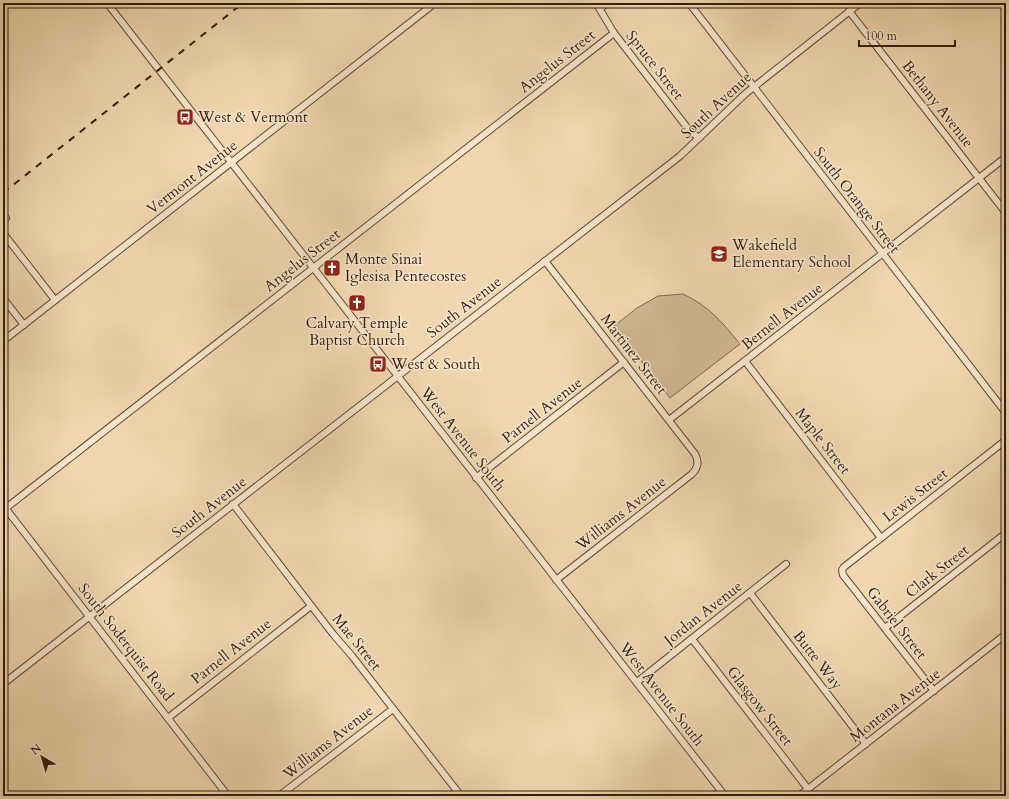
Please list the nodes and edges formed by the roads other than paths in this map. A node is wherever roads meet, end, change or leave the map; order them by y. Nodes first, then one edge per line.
1 (107, 3) edge
2 (435, 3) edge
3 (607, 3) edge
4 (689, 3) edge
5 (860, 3) edge
6 (598, 6) edge
7 (849, 11) junction
8 (614, 33) junction
9 (753, 88) junction
10 (699, 138) junction
11 (1006, 157) edge
12 (231, 163) junction
13 (979, 178) junction
14 (1006, 213) edge
15 (3, 233) edge
16 (882, 254) junction
17 (545, 261) junction
18 (313, 268) junction
19 (3, 298) edge
20 (55, 300) junction
21 (24, 325) junction
22 (4, 339) edge
23 (745, 361) junction
24 (624, 362) junction
25 (397, 376) junction
26 (1006, 413) edge
27 (669, 420) junction
28 (1006, 440) edge
29 (698, 464) joint
30 (476, 478) junction
31 (233, 504) junction
32 (4, 506) edge
33 (1006, 533) edge
34 (881, 538) junction
35 (786, 564) dead end
36 (842, 570) joint
37 (556, 580) junction
38 (750, 593) junction
39 (311, 606) junction
40 (90, 616) junction
41 (885, 628) junction
42 (1006, 634) edge
43 (692, 639) junction
44 (637, 682) junction
45 (3, 684) edge
46 (934, 691) junction
47 (393, 709) junction
48 (168, 718) junction
49 (866, 744) junction
50 (808, 789) junction
51 (228, 796) edge
52 (279, 796) edge
53 (461, 796) edge
54 (725, 796) edge
55 (799, 796) edge

1 - 12 street, West Avenue South
2 - 12 street, Vermont Avenue
3 - 6 street, Angelus Street
4 - 9 street, South Orange Street
5 - 7 street, South Avenue
6 - 8 street, Spruce Street
7 - 9 street, South Avenue
7 - 13 street, Bethany Avenue
8 - 10 street, Spruce Street
8 - 18 street, Angelus Street
9 - 10 street, South Avenue
9 - 16 street, South Orange Street
10 - 17 street, South Avenue
11 - 13 street, Bernell Avenue
12 - 18 street, West Avenue South
12 - 20 street, Vermont Avenue
13 - 14 street, Bethany Avenue
13 - 16 street, Bernell Avenue
15 - 20 street
16 - 23 street, Bernell Avenue
16 - 26 street, South Orange Street
17 - 24 street, Martinez Street
17 - 25 street, South Avenue
18 - 25 street, West Avenue South
18 - 32 street, Angelus Street
19 - 21 street
20 - 21 street, Vermont Avenue
21 - 22 street, Vermont Avenue
23 - 27 street, Bernell Avenue
23 - 34 street, Maple Street
24 - 27 street, Martinez Street
24 - 30 street, Parnell Avenue
25 - 30 street, West Avenue South
25 - 31 street, South Avenue
27 - 29 street, Martinez Street
28 - 34 street, Lewis Street
29 - 37 street, Williams Avenue
30 - 37 street, West Avenue South
31 - 39 street, Mae Street
31 - 40 street, South Avenue
32 - 40 street, South Soderquist Road
33 - 41 street, Clark Street
34 - 36 street, Lewis Street
35 - 38 street, Jordan Avenue
36 - 41 street, Gabriel Street
37 - 44 street, West Avenue South
38 - 43 street, Jordan Avenue
38 - 49 street, Butte Way
39 - 47 street, Mae Street
39 - 48 street, Parnell Avenue
40 - 45 street, South Avenue
40 - 48 street, South Soderquist Road
41 - 46 street, Gabriel Street
42 - 46 street, Montana Avenue
43 - 44 street, Jordan Avenue
43 - 50 street, Glasgow Street
44 - 54 street, West Avenue South
46 - 49 street, Montana Avenue
47 - 52 street, Williams Avenue
47 - 53 street, Mae Street
48 - 51 street, South Soderquist Road
49 - 50 street, Montana Avenue
50 - 55 street, Montana Avenue

